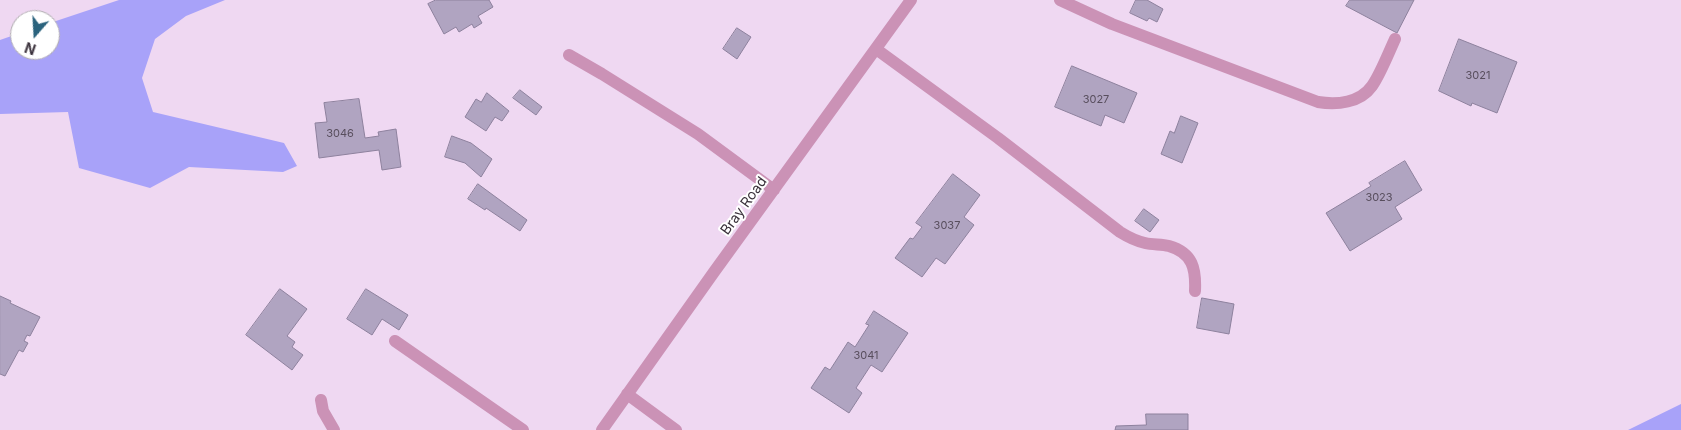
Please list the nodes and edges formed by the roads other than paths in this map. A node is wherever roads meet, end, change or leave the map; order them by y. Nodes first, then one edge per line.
1 (911, 0) edge
2 (1060, 0) edge
3 (1395, 39) dead end
4 (876, 49) junction
5 (569, 56) dead end
6 (774, 190) junction
7 (1194, 291) dead end
8 (395, 341) dead end
9 (627, 394) junction
10 (321, 400) dead end
11 (334, 430) edge
12 (524, 430) edge
13 (602, 430) edge
14 (676, 430) edge

1 - 4 street, Bray Road
2 - 3 street
4 - 6 street, Bray Road
4 - 7 street
5 - 6 street
6 - 9 street, Bray Road
8 - 12 street
9 - 13 street, Bray Road
9 - 14 street
10 - 11 street

